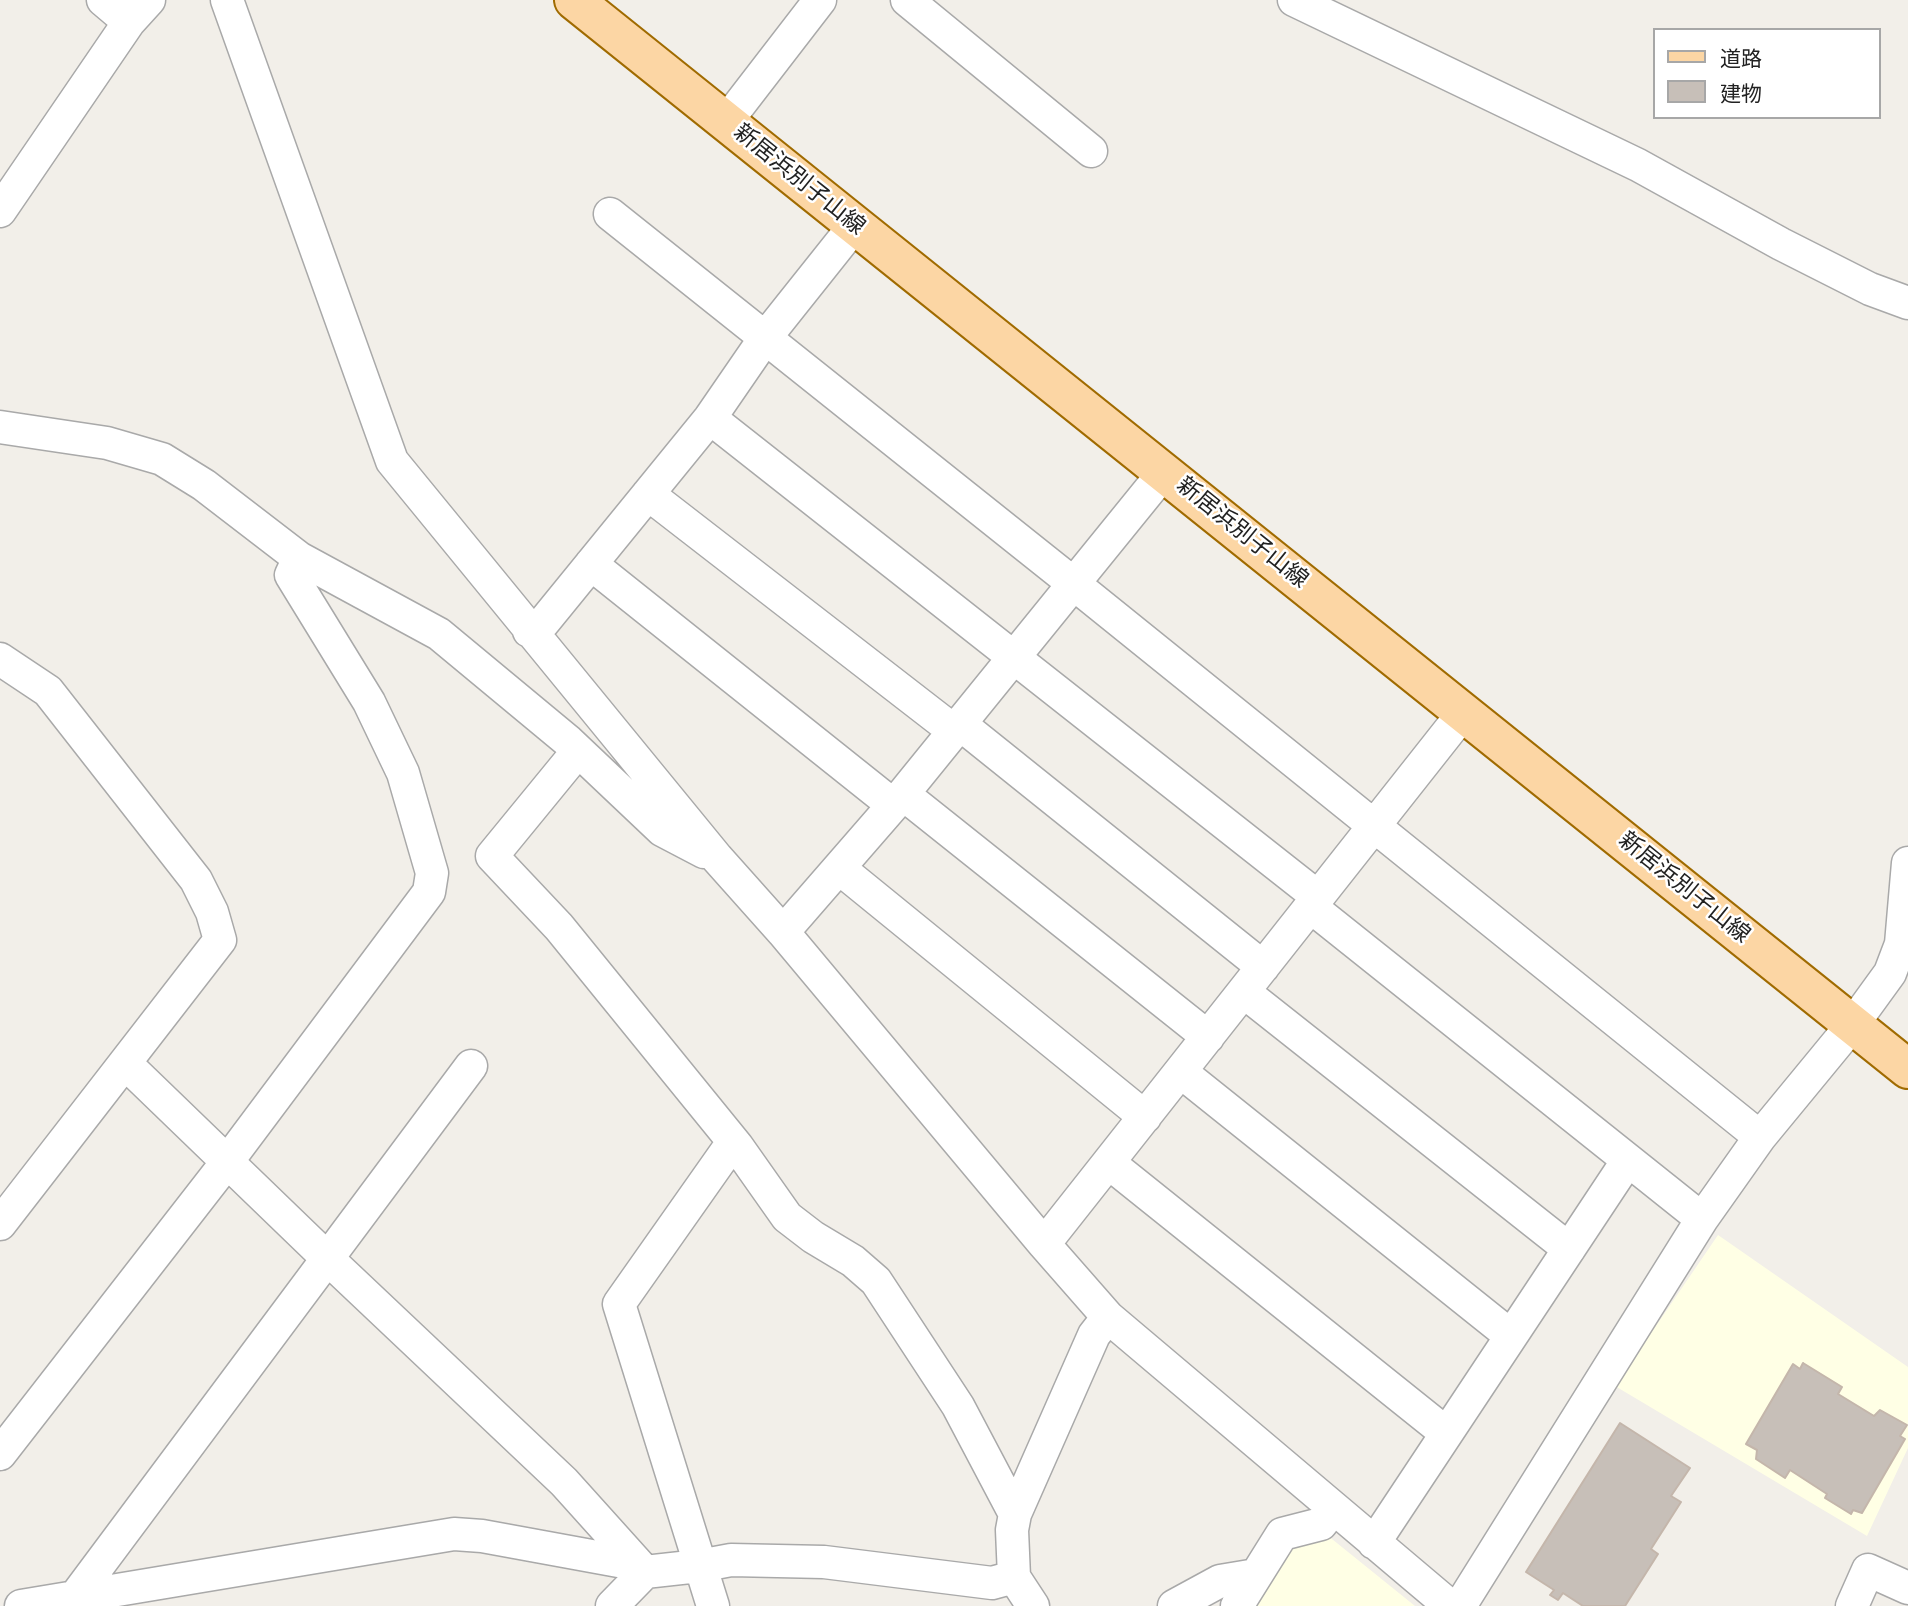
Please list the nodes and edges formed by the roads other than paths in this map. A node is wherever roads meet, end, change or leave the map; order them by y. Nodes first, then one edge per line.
1 (103, 0) edge
2 (228, 0) edge
3 (574, 0) edge
4 (820, 0) edge
5 (907, 0) edge
6 (1294, 0) edge
7 (139, 11) edge
8 (726, 122) junction
9 (1091, 151) dead end
10 (0, 211) edge
11 (610, 214) dead end
12 (855, 225) junction
13 (1908, 303) edge
14 (765, 338) junction
15 (710, 418) junction
16 (0, 428) edge
17 (1165, 471) junction
18 (648, 494) junction
19 (299, 558) junction
20 (591, 564) junction
21 (1074, 584) junction
22 (529, 631) junction
23 (1014, 658) junction
24 (0, 659) edge
25 (1464, 712) junction
26 (957, 727) junction
27 (578, 751) junction
28 (898, 799) junction
29 (1375, 826) junction
30 (717, 858) junction
31 (1908, 863) edge
32 (839, 868) junction
33 (1315, 902) junction
34 (783, 932) junction
35 (1263, 967) junction
36 (1244, 992) junction
37 (1853, 1024) junction
38 (1208, 1037) junction
39 (125, 1063) junction
40 (471, 1066) dead end
41 (1908, 1069) edge
42 (1181, 1072) junction
43 (1144, 1118) junction
44 (1760, 1137) junction
45 (737, 1146) junction
46 (1628, 1160) junction
47 (227, 1162) junction
48 (1108, 1163) junction
49 (1702, 1219) junction
50 (0, 1224) edge
51 (1044, 1244) junction
52 (1569, 1248) junction
53 (328, 1259) junction
54 (1108, 1317) junction
55 (1511, 1336) junction
56 (1446, 1433) junction
57 (0, 1454) edge
58 (1333, 1509) junction
59 (1015, 1514) junction
60 (1374, 1543) junction
61 (699, 1566) junction
62 (640, 1568) junction
63 (1256, 1575) junction
64 (1014, 1577) junction
65 (1908, 1588) edge
66 (75, 1597) junction
67 (21, 1606) edge
68 (612, 1606) edge
69 (713, 1606) edge
70 (1033, 1606) edge
71 (1174, 1606) edge
72 (1237, 1606) edge
73 (1450, 1606) edge
74 (1460, 1606) edge
75 (1852, 1606) edge

1 - 7 street
2 - 22 street
3 - 8 main road, 新居浜別子山線
4 - 8 street
5 - 9 street
6 - 13 street
7 - 10 street
8 - 12 main road, 新居浜別子山線
11 - 14 street
12 - 14 street
12 - 17 main road, 新居浜別子山線
14 - 15 street
14 - 21 street
15 - 18 street
15 - 23 street
16 - 19 street
17 - 21 street
17 - 25 main road, 新居浜別子山線
18 - 20 street
18 - 26 street
19 - 27 street
19 - 47 street
20 - 22 street
20 - 28 street
21 - 23 street
21 - 29 street
22 - 30 street
23 - 26 street
23 - 33 street
24 - 39 street
25 - 29 street
25 - 37 main road, 新居浜別子山線
26 - 28 street
26 - 35 street
27 - 30 street
27 - 45 street
28 - 32 street
28 - 38 street
29 - 33 street
29 - 44 street
30 - 34 street
31 - 37 street
32 - 34 street
32 - 43 street
33 - 35 street
33 - 46 street
34 - 51 street
35 - 36 street
36 - 38 street
36 - 52 street
37 - 41 main road, 新居浜別子山線
37 - 44 street
38 - 42 street
39 - 47 street
39 - 50 street
40 - 53 street
42 - 43 street
42 - 55 street
43 - 48 street
44 - 49 street
45 - 59 street
45 - 61 street
46 - 49 street
46 - 52 street
47 - 53 street
47 - 57 street
48 - 51 street
48 - 56 street
49 - 74 street
51 - 54 street
52 - 55 street
53 - 62 street
53 - 66 street
54 - 58 street
54 - 59 street
55 - 56 street
56 - 60 street
58 - 60 street
58 - 63 street
59 - 64 street
60 - 73 street
61 - 62 street
61 - 64 street
61 - 69 street
62 - 66 street
62 - 68 street
63 - 71 street
63 - 72 street
64 - 70 street
65 - 75 street
66 - 67 street

